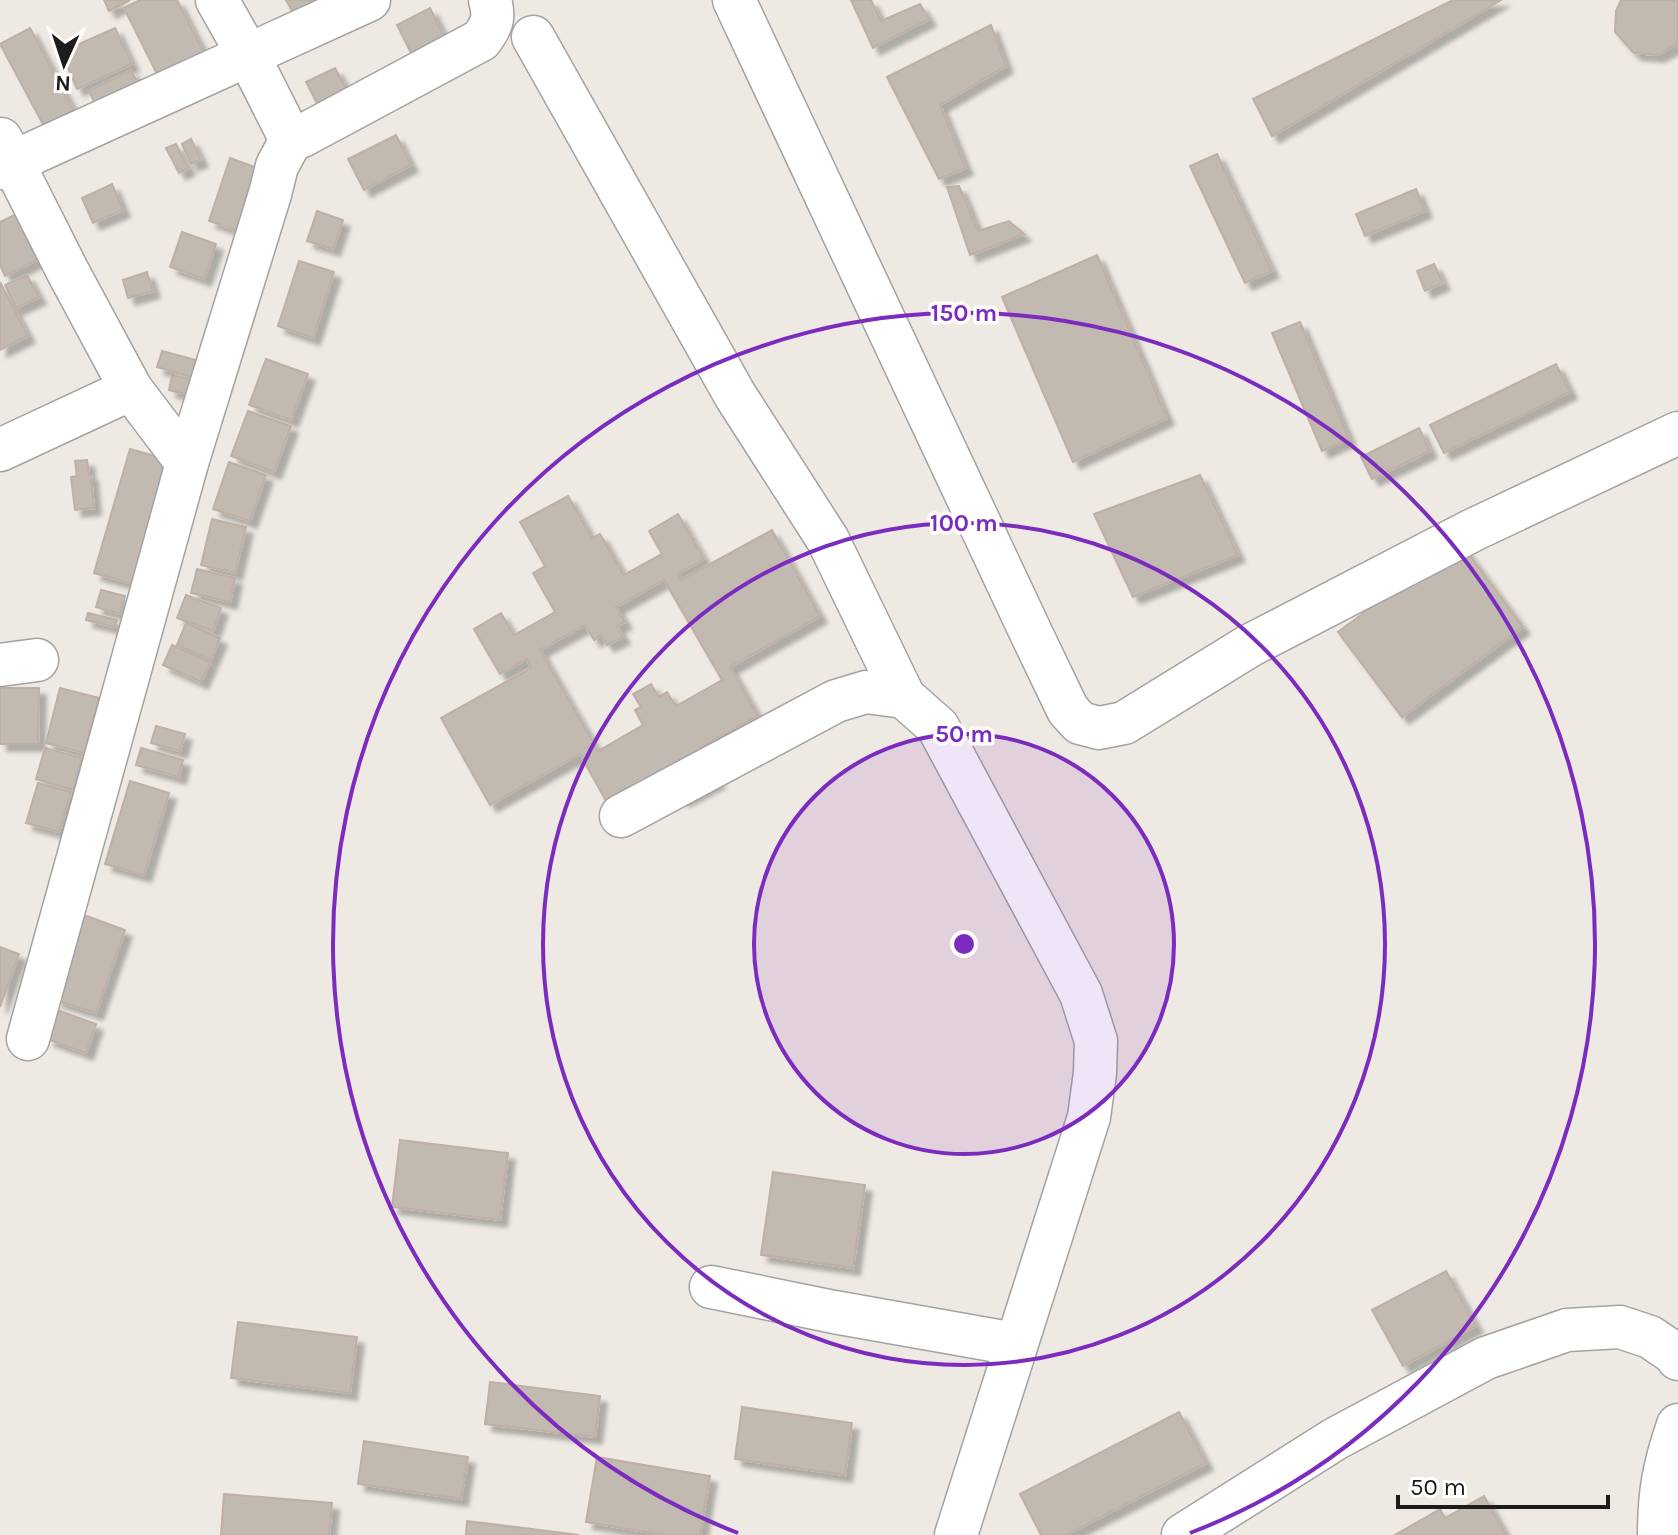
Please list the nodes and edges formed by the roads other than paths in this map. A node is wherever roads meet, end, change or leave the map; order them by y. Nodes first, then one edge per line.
1 (217, 0) edge
2 (369, 0) edge
3 (490, 0) edge
4 (734, 0) edge
5 (533, 37) dead end
6 (248, 55) junction
7 (291, 140) junction
8 (4, 156) edge
9 (131, 389) junction
10 (1678, 433) edge
11 (0, 450) edge
12 (187, 463) junction
13 (904, 697) junction
14 (621, 816) dead end
15 (28, 1039) dead end
16 (711, 1287) dead end
17 (1015, 1344) junction
18 (1678, 1359) edge
19 (1678, 1425) edge
20 (956, 1535) edge
21 (1183, 1535) edge
22 (1659, 1535) edge

1 - 6 street
2 - 6 street
3 - 7 street
4 - 10 street
5 - 13 street
6 - 7 street
6 - 8 street
7 - 12 street
8 - 9 street
9 - 11 street
9 - 12 street
12 - 15 street
13 - 14 street
13 - 17 street
16 - 17 street
17 - 20 street
18 - 21 street
19 - 22 street

